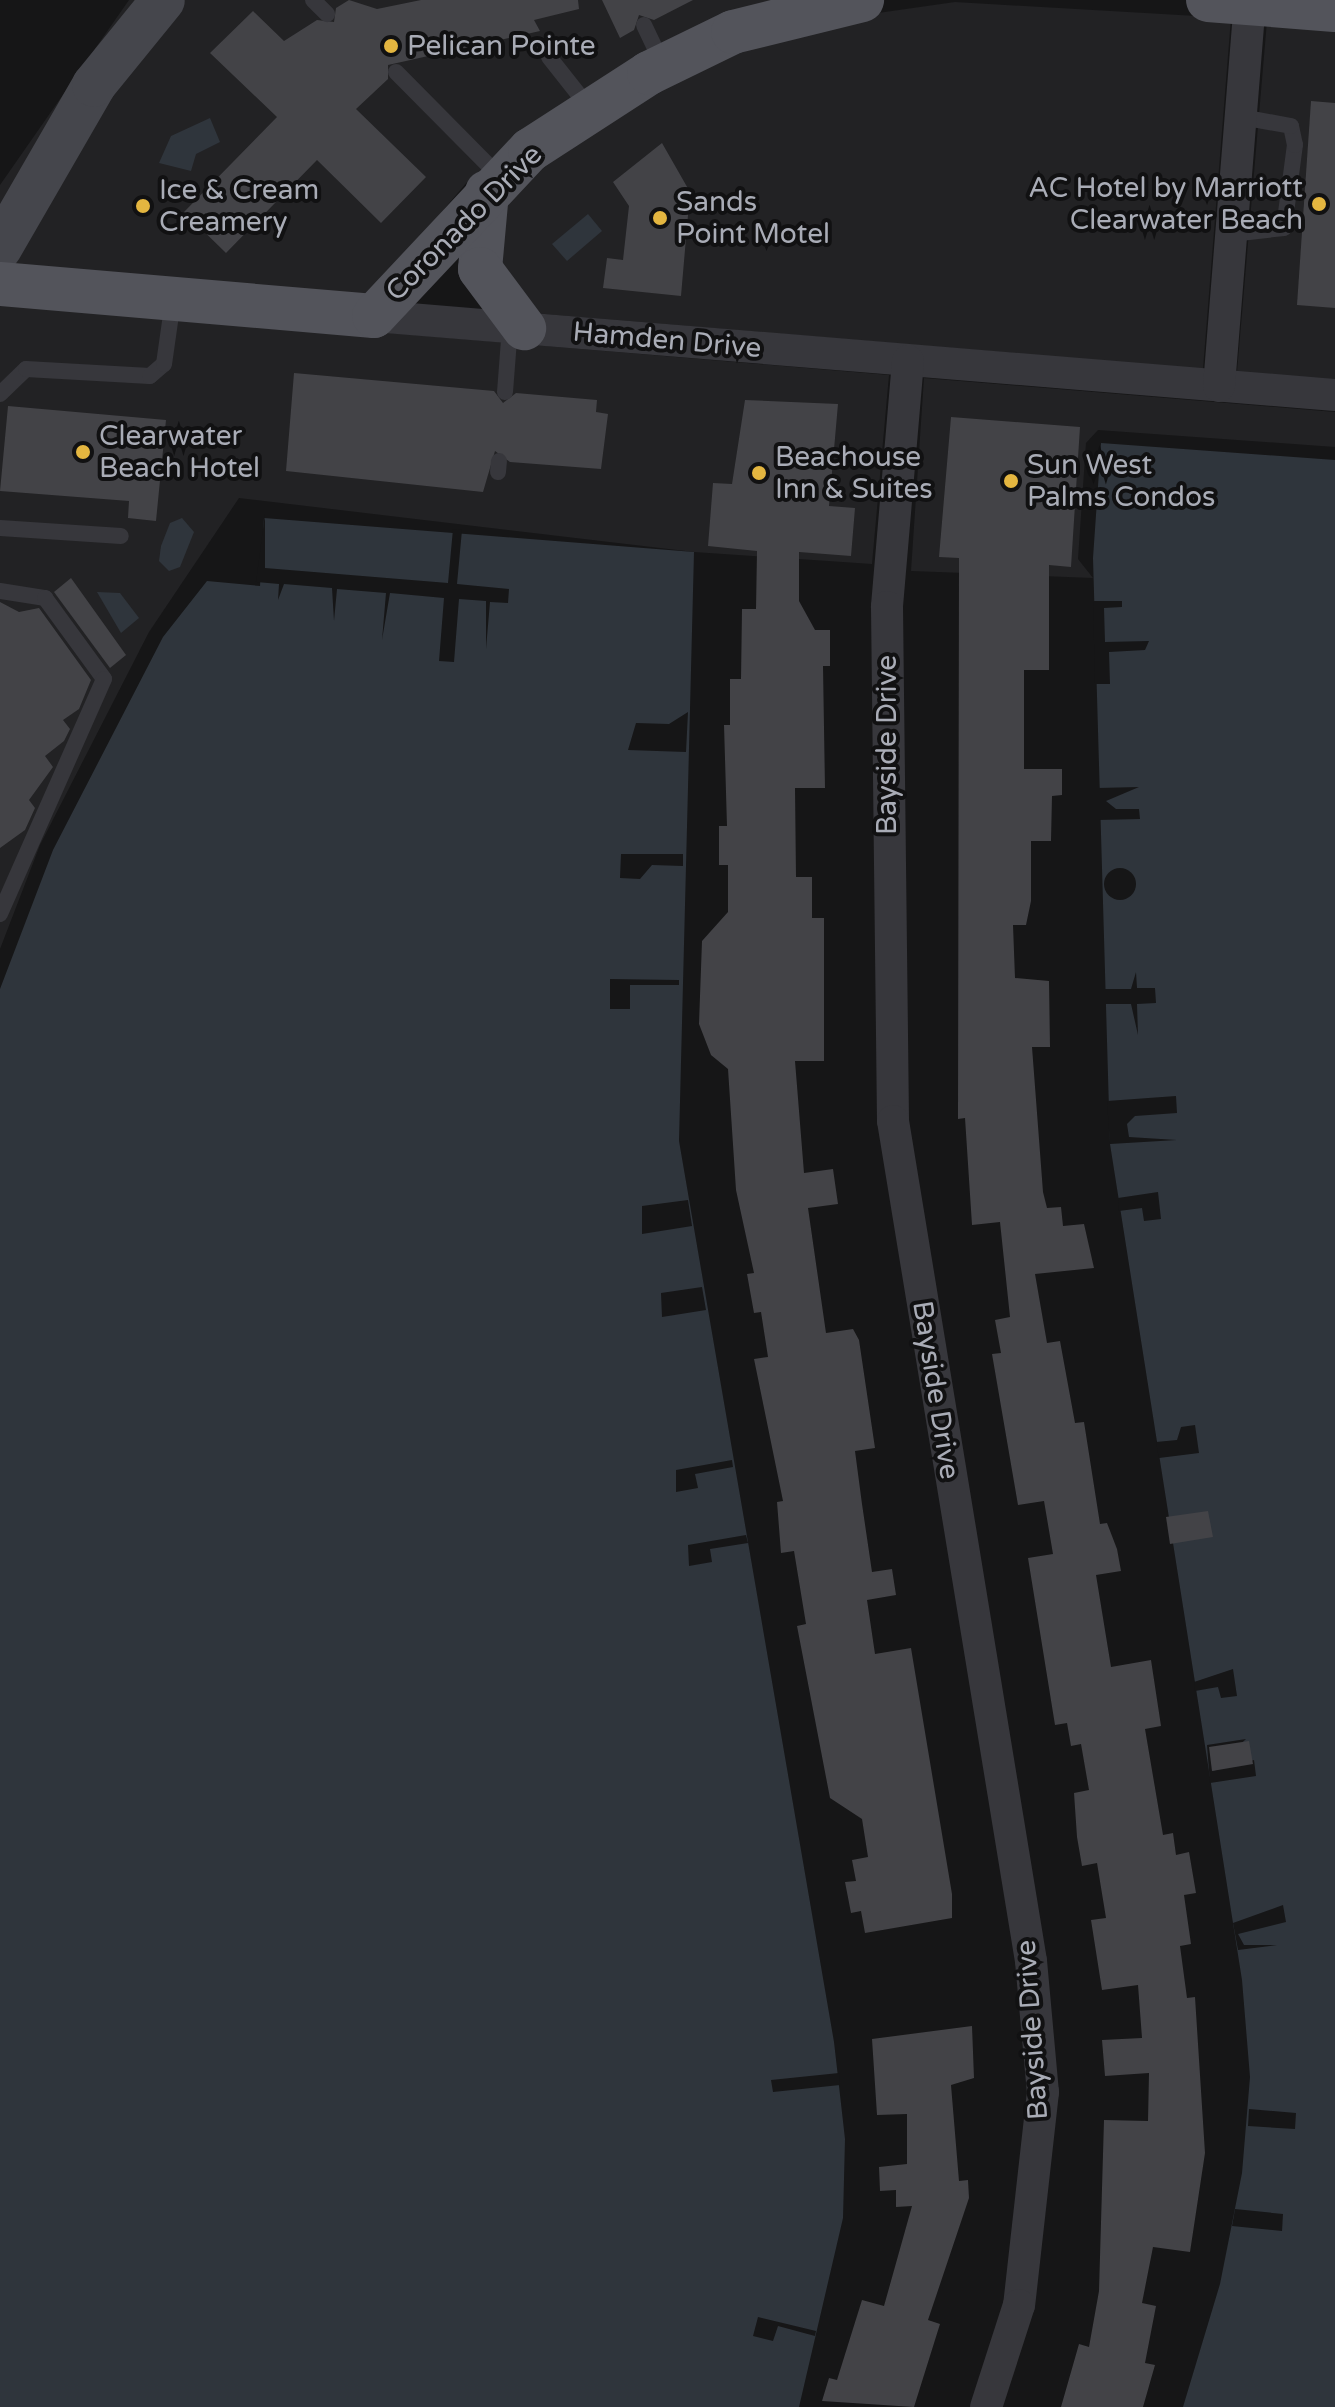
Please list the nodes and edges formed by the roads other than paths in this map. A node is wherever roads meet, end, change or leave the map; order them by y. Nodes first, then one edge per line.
1 (313, 0) edge
2 (862, 0) edge
3 (1208, 0) edge
4 (1250, 2) edge
5 (149, 4) edge
6 (797, 7) edge
7 (1335, 10) edge
8 (327, 14) dead end
9 (644, 25) dead end
10 (549, 57) dead end
11 (663, 66) junction
12 (396, 72) dead end
13 (591, 111) junction
14 (1241, 117) junction
15 (494, 185) junction
16 (6, 222) edge
17 (1231, 234) junction
18 (0, 284) edge
19 (173, 299) junction
20 (374, 316) junction
21 (517, 327) junction
22 (908, 361) junction
23 (1219, 386) junction
24 (505, 392) dead end
25 (0, 394) edge
26 (1335, 395) edge
27 (0, 528) edge
28 (121, 536) dead end
29 (0, 591) edge
30 (0, 914) edge
31 (986, 2407) edge

1 - 8 lane
2 - 6 main road, Coronado Drive
3 - 4 main road
4 - 7 main road
4 - 14 street
5 - 16 street
6 - 11 main road, Coronado Drive
9 - 11 lane
10 - 13 lane
11 - 13 main road, Coronado Drive
12 - 15 lane
13 - 15 main road, Coronado Drive
14 - 17 street
14 - 17 lane
15 - 20 main road, Coronado Drive
15 - 21 main road
17 - 23 street
18 - 19 main road, Hamden Drive
19 - 20 main road, Hamden Drive
19 - 25 lane
20 - 21 street, Hamden Drive
21 - 22 street, Hamden Drive
21 - 24 lane
22 - 23 street, Hamden Drive
22 - 31 street, Bayside Drive
23 - 26 street, Hamden Drive
27 - 28 lane
29 - 30 lane

